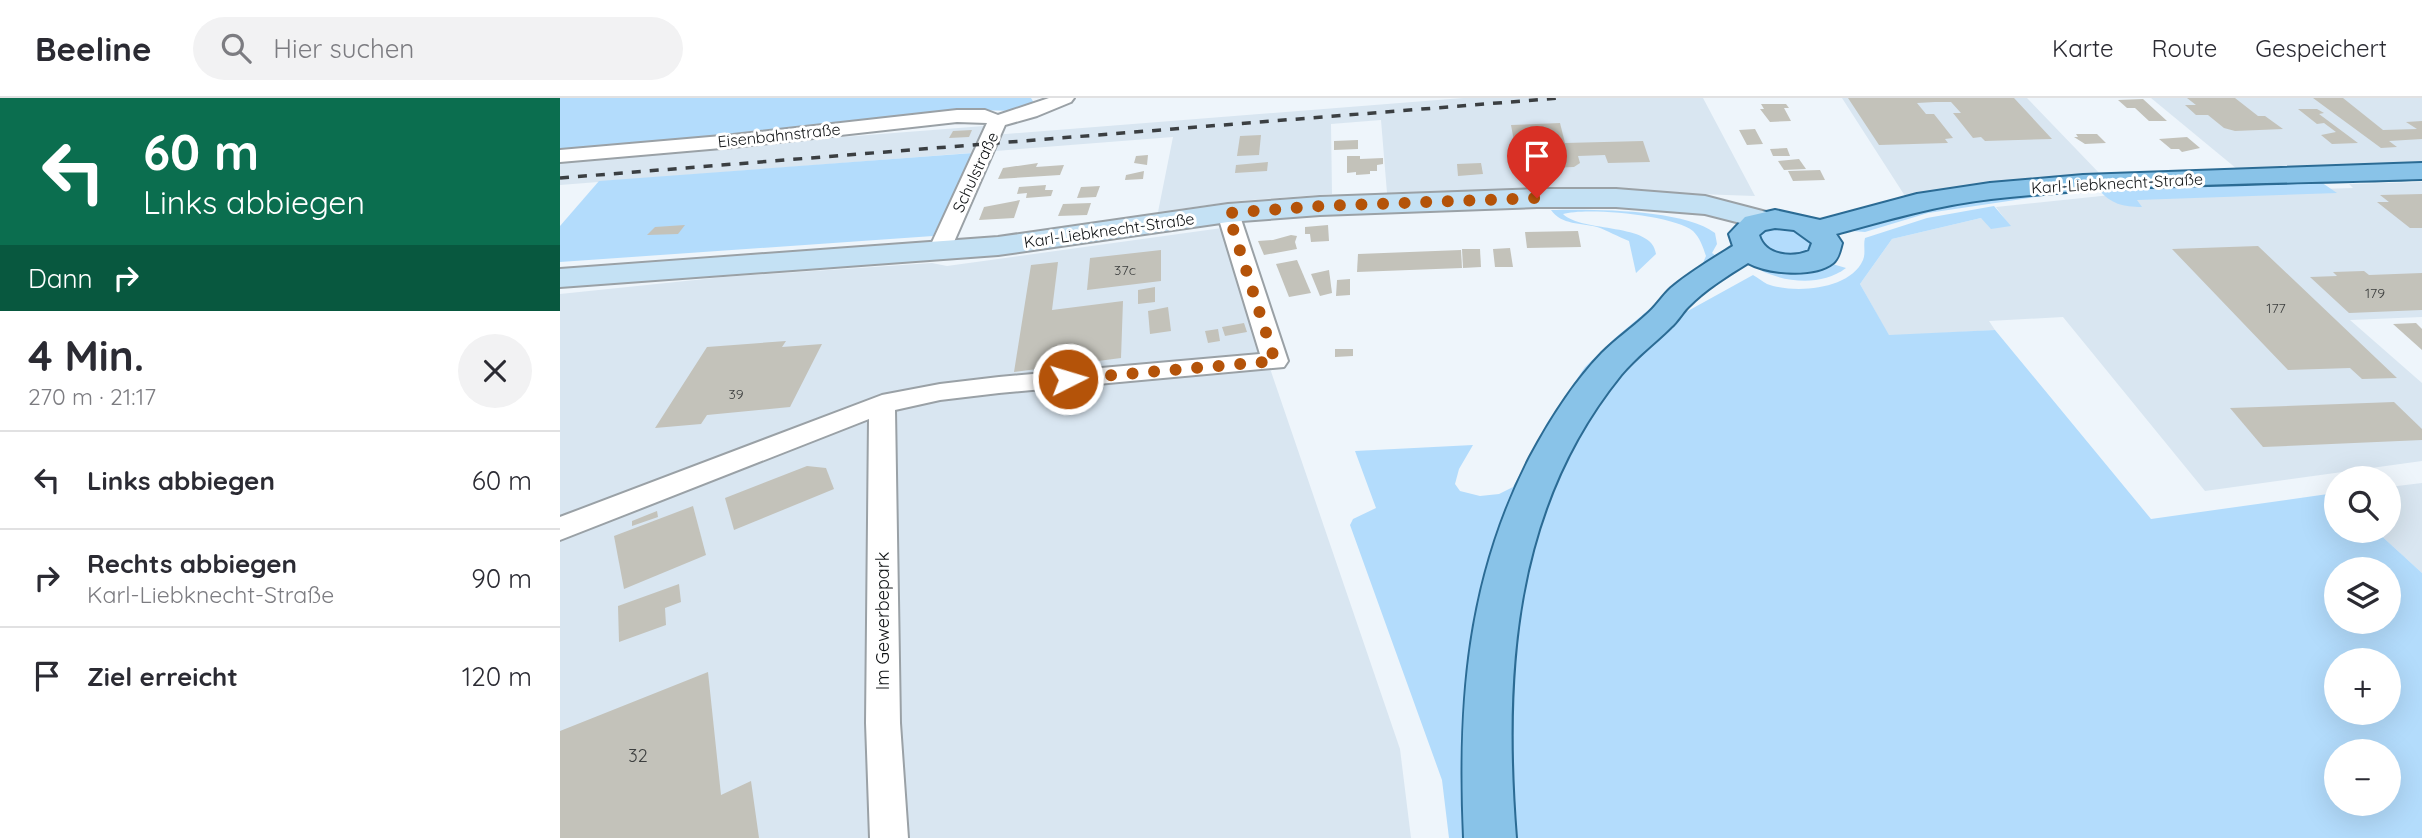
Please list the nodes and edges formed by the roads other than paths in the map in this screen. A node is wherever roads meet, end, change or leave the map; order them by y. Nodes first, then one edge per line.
1 (1065, 98) edge
2 (1041, 102) edge
3 (998, 121) junction
4 (560, 156) edge
5 (2422, 171) edge
6 (1228, 213) junction
7 (1817, 230) junction
8 (1757, 239) junction
9 (939, 251) junction
10 (560, 278) edge
11 (882, 404) junction
12 (560, 529) edge
13 (889, 838) edge
14 (1490, 838) edge

1 - 2 street, Schulstraße
2 - 3 street, Schulstraße
3 - 4 street, Eisenbahnstraße
3 - 9 street, Schulstraße
5 - 7 main road, Karl-Liebknecht-Straße
6 - 8 street, Karl-Liebknecht-Straße
6 - 9 street, Karl-Liebknecht-Straße
6 - 11 street
7 - 8 main road
7 - 8 main road
8 - 14 main road
9 - 10 street, Karl-Liebknecht-Straße
11 - 12 street
11 - 13 street, Im Gewerbepark

